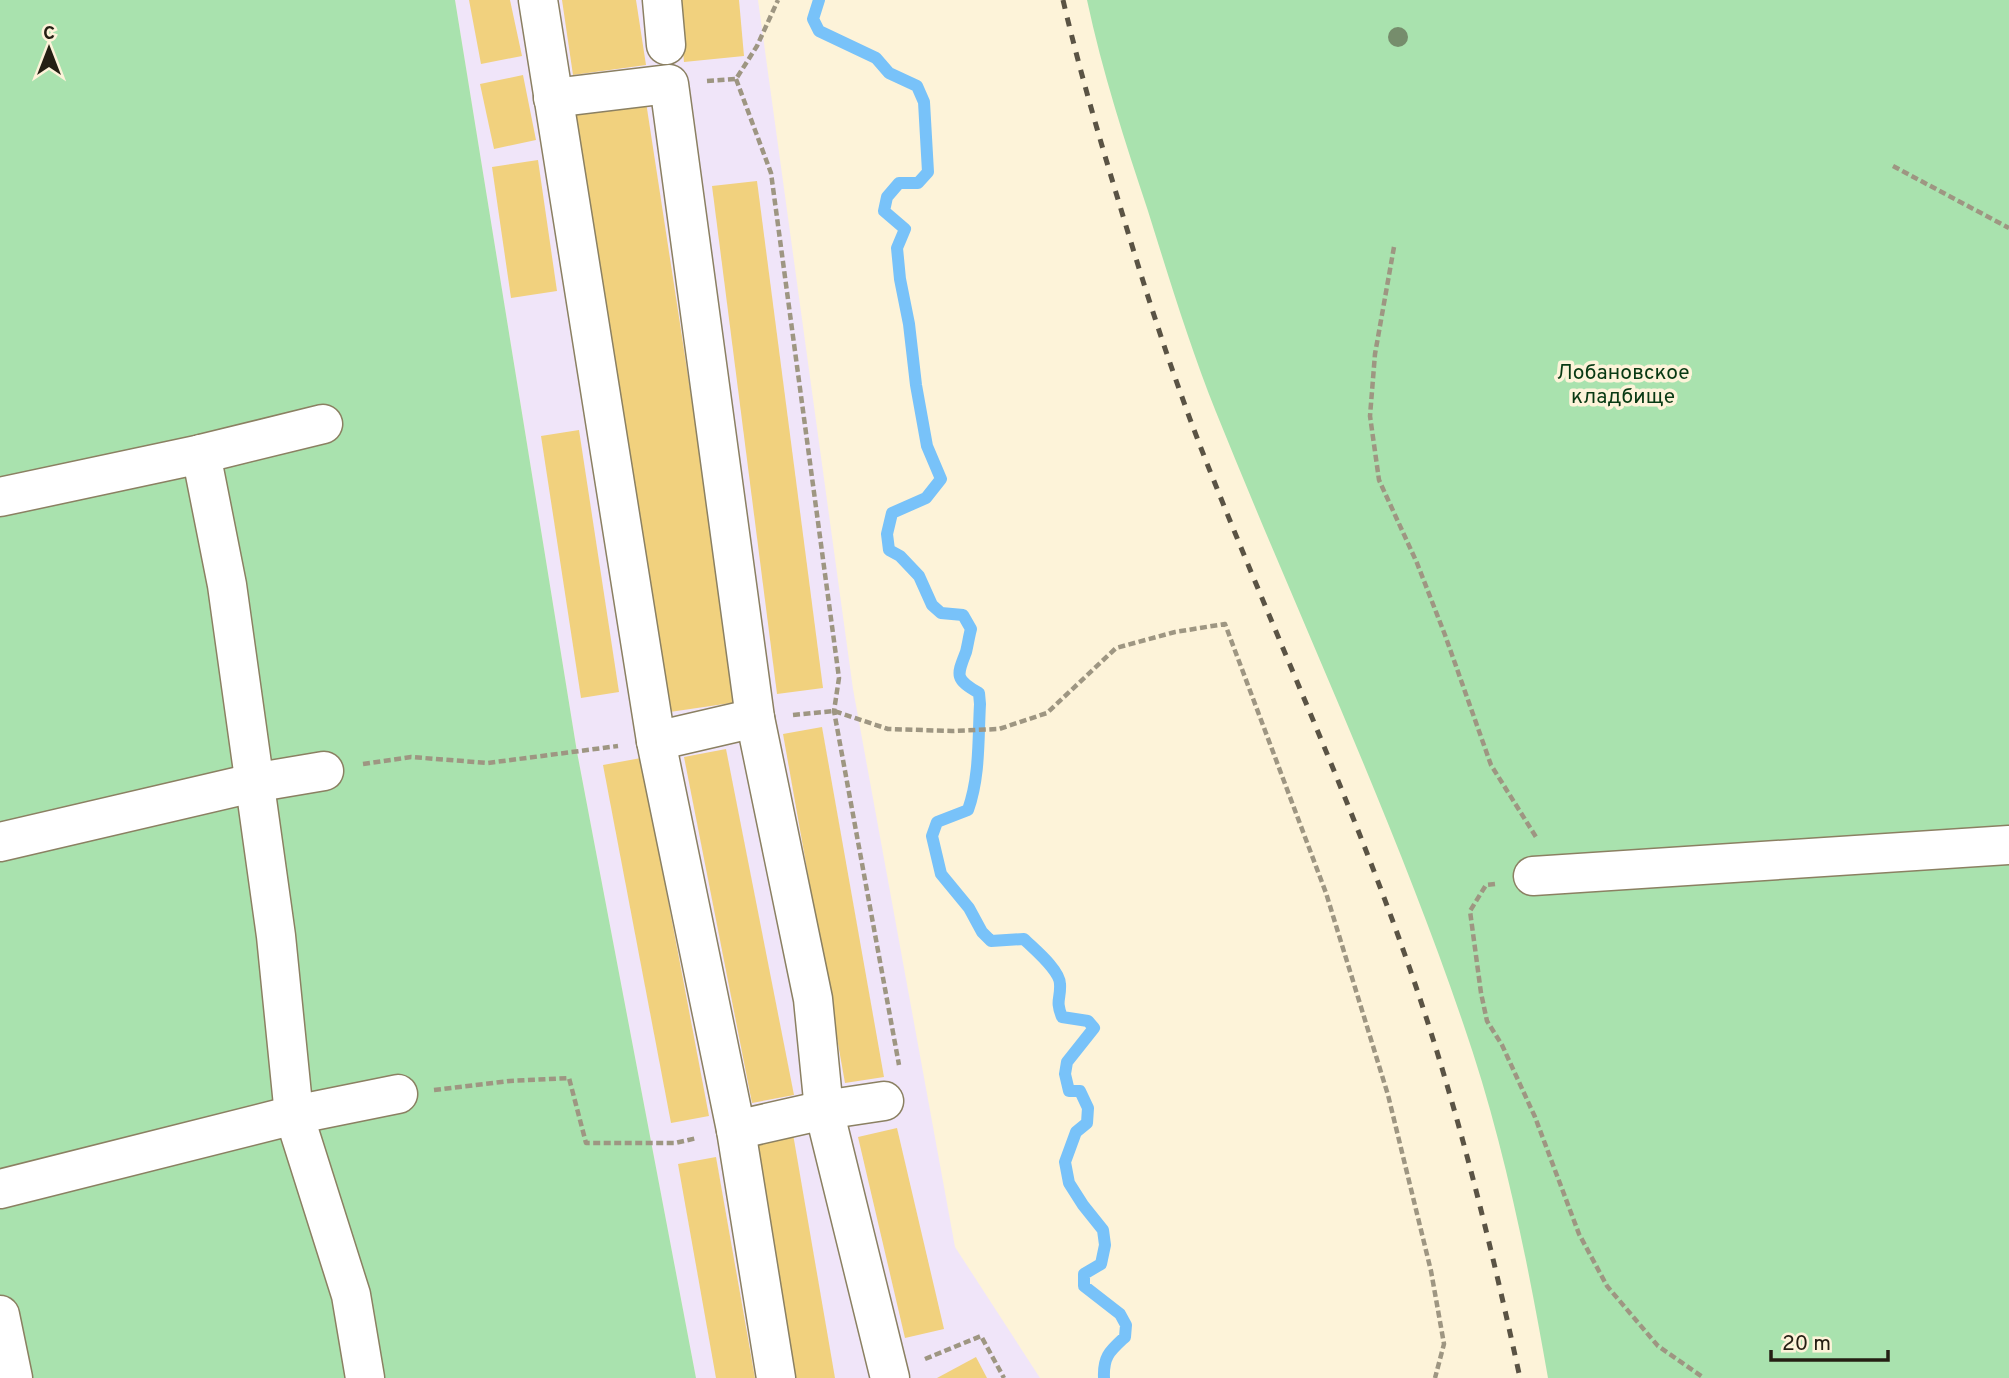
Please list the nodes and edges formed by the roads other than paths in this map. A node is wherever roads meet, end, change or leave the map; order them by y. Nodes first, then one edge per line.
1 (538, 0) edge
2 (662, 0) edge
3 (666, 46) dead end
4 (554, 98) junction
5 (323, 424) dead end
6 (201, 454) junction
7 (0, 497) edge
8 (755, 718) junction
9 (656, 741) junction
10 (324, 771) road end
11 (253, 783) junction
12 (0, 842) edge
13 (2009, 845) edge
14 (1548, 875) road end
15 (398, 1094) road end
16 (884, 1101) road end
17 (824, 1110) junction
18 (294, 1115) junction
19 (736, 1130) junction
20 (0, 1189) edge
21 (0, 1315) edge
22 (889, 1376) edge
23 (13, 1378) edge
24 (365, 1378) edge
25 (776, 1378) edge

1 - 4 lane
2 - 3 lane
4 - 8 lane
4 - 9 lane
5 - 6 lane
6 - 7 lane
6 - 11 lane
8 - 9 lane
8 - 17 lane
9 - 19 lane
10 - 11 lane
11 - 12 lane
11 - 18 lane
13 - 14 lane
15 - 18 lane
16 - 17 lane
17 - 19 lane
17 - 22 lane
18 - 20 lane
18 - 24 lane
19 - 25 lane
21 - 23 lane

